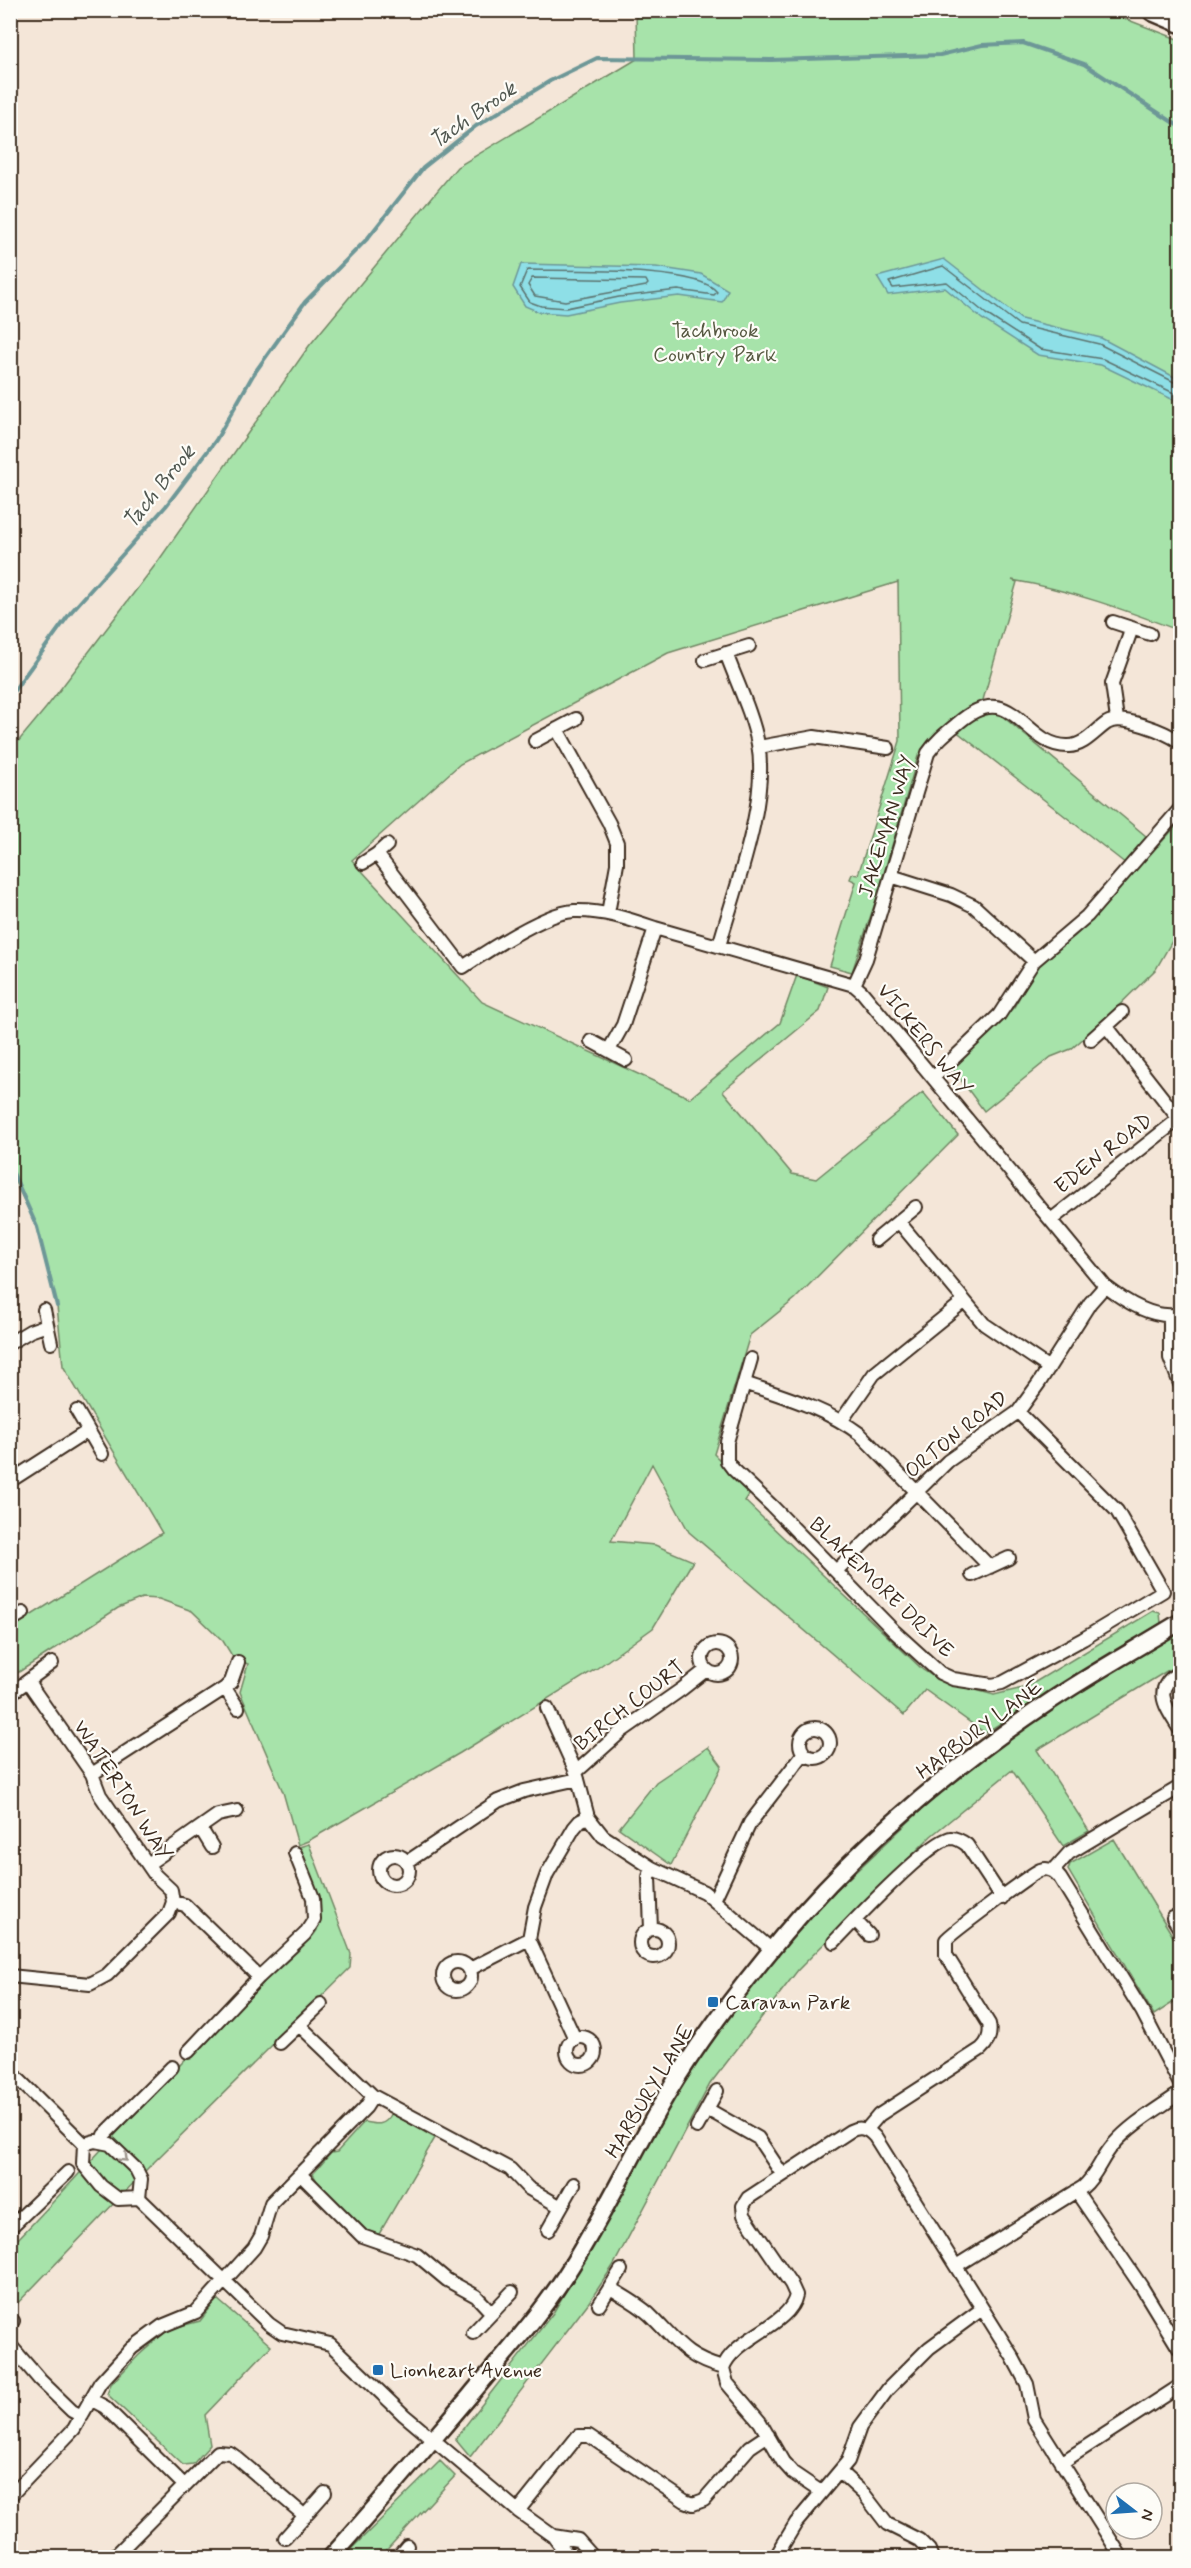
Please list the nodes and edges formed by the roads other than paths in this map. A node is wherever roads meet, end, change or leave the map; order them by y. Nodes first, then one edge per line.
1 (1154, 10) edge
2 (1180, 21) edge
3 (1113, 622) dead end
4 (1132, 628) junction
5 (1150, 634) dead end
6 (749, 646) dead end
7 (726, 653) junction
8 (705, 660) dead end
9 (576, 718) dead end
10 (1117, 719) junction
11 (556, 729) junction
12 (535, 741) dead end
13 (1180, 742) edge
14 (759, 747) junction
15 (888, 748) dead end
16 (1180, 809) edge
17 (387, 845) dead end
18 (376, 854) junction
19 (363, 863) dead end
20 (891, 876) junction
21 (608, 914) junction
22 (655, 928) junction
23 (719, 946) junction
24 (1034, 961) junction
25 (854, 985) junction
26 (1122, 1012) dead end
27 (1107, 1027) junction
28 (1091, 1040) dead end
29 (591, 1041) dead end
30 (609, 1050) junction
31 (626, 1060) dead end
32 (933, 1078) junction
33 (1180, 1118) edge
34 (916, 1207) dead end
35 (1051, 1220) junction
36 (899, 1222) junction
37 (876, 1240) dead end
38 (1105, 1286) junction
39 (963, 1302) junction
40 (44, 1310) dead end
41 (1175, 1316) edge
42 (47, 1325) junction
43 (10, 1343) edge
44 (51, 1343) dead end
45 (751, 1359) dead end
46 (1049, 1368) junction
47 (744, 1383) junction
48 (1180, 1384) edge
49 (77, 1411) dead end
50 (1017, 1412) junction
51 (842, 1420) junction
52 (88, 1431) junction
53 (102, 1454) dead end
54 (10, 1481) edge
55 (916, 1491) junction
56 (1009, 1558) dead end
57 (990, 1567) junction
58 (836, 1571) junction
59 (972, 1575) dead end
60 (23, 1613) dead end
61 (10, 1621) edge
62 (1180, 1622) edge
63 (238, 1662) dead end
64 (52, 1663) dead end
65 (706, 1670) dead end
66 (1180, 1672) edge
67 (28, 1682) junction
68 (225, 1688) junction
69 (10, 1694) edge
70 (238, 1708) dead end
71 (547, 1708) dead end
72 (1180, 1730) edge
73 (804, 1753) dead end
74 (93, 1774) junction
75 (577, 1775) junction
76 (1180, 1787) edge
77 (237, 1812) dead end
78 (588, 1818) junction
79 (201, 1828) junction
80 (212, 1847) dead end
81 (295, 1853) dead end
82 (407, 1862) dead end
83 (148, 1864) junction
84 (652, 1868) junction
85 (1053, 1871) junction
86 (1002, 1898) junction
87 (714, 1900) junction
88 (173, 1902) junction
89 (1173, 1918) dead end
90 (855, 1920) junction
91 (651, 1929) dead end
92 (1180, 1929) edge
93 (869, 1935) dead end
94 (529, 1939) junction
95 (834, 1942) dead end
96 (771, 1950) junction
97 (470, 1969) dead end
98 (10, 1976) edge
99 (259, 1977) junction
100 (321, 2004) dead end
101 (299, 2025) junction
102 (575, 2039) dead end
103 (279, 2043) dead end
104 (188, 2052) dead end
105 (172, 2067) dead end
106 (10, 2071) edge
107 (1180, 2084) edge
108 (717, 2091) dead end
109 (1180, 2093) edge
110 (373, 2096) junction
111 (707, 2109) junction
112 (697, 2127) dead end
113 (867, 2129) junction
114 (102, 2141) junction
115 (84, 2144) junction
116 (68, 2172) dead end
117 (782, 2174) junction
118 (301, 2175) junction
119 (574, 2184) dead end
120 (1076, 2191) junction
121 (139, 2198) junction
122 (561, 2207) junction
123 (12, 2224) edge
124 (548, 2230) dead end
125 (956, 2266) junction
126 (621, 2270) dead end
127 (223, 2280) junction
128 (610, 2288) junction
129 (512, 2292) dead end
130 (599, 2305) dead end
131 (982, 2309) junction
132 (491, 2312) junction
133 (473, 2333) dead end
134 (10, 2346) edge
135 (1180, 2350) edge
136 (723, 2368) junction
137 (1180, 2386) edge
138 (90, 2399) junction
139 (82, 2416) junction
140 (768, 2435) junction
141 (433, 2440) junction
142 (1060, 2463) junction
143 (840, 2472) junction
144 (184, 2485) junction
145 (821, 2492) junction
146 (325, 2493) dead end
147 (10, 2496) edge
148 (518, 2511) junction
149 (305, 2516) junction
150 (553, 2536) junction
151 (285, 2538) dead end
152 (407, 2546) dead end
153 (593, 2557) edge
154 (113, 2558) edge
155 (330, 2558) edge
156 (397, 2558) edge
157 (573, 2558) edge
158 (775, 2558) edge
159 (932, 2558) edge
160 (1122, 2558) edge

1 - 2 highway
3 - 4 street
4 - 5 street
4 - 10 street
6 - 7 street
7 - 8 street
7 - 14 street
9 - 11 street
10 - 13 street
10 - 20 street, JAKEMAN WAY
11 - 12 street
11 - 21 street
14 - 15 street
14 - 23 street
16 - 24 street
17 - 18 street
18 - 19 street
18 - 21 street, VICKERS WAY
20 - 24 street
20 - 25 street, JAKEMAN WAY
21 - 22 street, VICKERS WAY
22 - 23 street, VICKERS WAY
22 - 30 street
23 - 25 street, VICKERS WAY
24 - 32 street
25 - 32 street, VICKERS WAY
26 - 27 street
27 - 28 street
27 - 33 street
29 - 30 street
30 - 31 street
32 - 35 street, VICKERS WAY
33 - 35 street, EDEN ROAD
34 - 36 street
35 - 38 street, VICKERS WAY
36 - 37 street
36 - 39 street
38 - 41 street, VICKERS WAY
38 - 46 street, ORTON ROAD
39 - 46 street
39 - 51 street
40 - 42 street
41 - 48 street
42 - 43 street
42 - 44 street
45 - 47 street, BLAKEMORE DRIVE
46 - 50 street, ORTON ROAD
47 - 51 street
47 - 58 street, BLAKEMORE DRIVE
49 - 52 street
50 - 55 street, ORTON ROAD
50 - 58 street, BLAKEMORE DRIVE
51 - 55 street
52 - 53 street
52 - 54 street
55 - 57 street
55 - 58 street, ORTON ROAD
56 - 57 street
57 - 59 street
60 - 61 street
62 - 96 street, HARBURY LANE
63 - 68 street
64 - 67 street
65 - 75 street, BIRCH COURT
66 - 72 street
67 - 69 street
67 - 74 street, WATERTON WAY
68 - 70 street
68 - 74 street
71 - 75 street
73 - 87 street
74 - 83 street, WATERTON WAY
75 - 78 street
75 - 82 street
76 - 85 street
77 - 79 street
78 - 84 street
78 - 94 street
79 - 80 street
79 - 83 street
81 - 99 street
83 - 88 street, WATERTON WAY
84 - 87 street
84 - 91 street
85 - 86 street
85 - 107 street
86 - 90 street
86 - 113 street
87 - 96 street
88 - 98 street
88 - 99 street
89 - 92 street
90 - 93 street
90 - 95 street
94 - 97 street
94 - 102 street
96 - 141 street, HARBURY LANE
99 - 104 street
100 - 101 street
101 - 103 street
101 - 110 street
105 - 114 street
106 - 115 street
108 - 111 street
109 - 120 street
110 - 118 street
110 - 122 street
111 - 112 street
111 - 117 street
113 - 117 street
113 - 125 street
114 - 115 street
114 -> 121 street
115 - 121 street
116 - 123 street
117 - 136 street
118 - 127 street
118 - 132 street
119 - 122 street
120 - 125 street
120 - 135 street
121 - 127 street
122 - 124 street
125 - 131 street
126 - 128 street
127 - 138 street
127 - 141 street
128 - 130 street
128 - 136 street
129 - 132 street
131 - 142 street
131 - 143 street
132 - 133 street
134 - 139 street
136 - 140 street
137 - 142 street
138 - 139 street
138 - 144 street
139 - 147 street
140 - 145 street
140 - 148 street
141 - 148 street
141 - 155 street, HARBURY LANE
142 - 160 street
143 - 145 street
143 - 159 street
144 - 149 street
144 - 154 street
145 - 158 street
146 - 149 street
148 - 150 street
149 - 151 street
150 - 153 street
150 - 157 street
152 - 156 street

